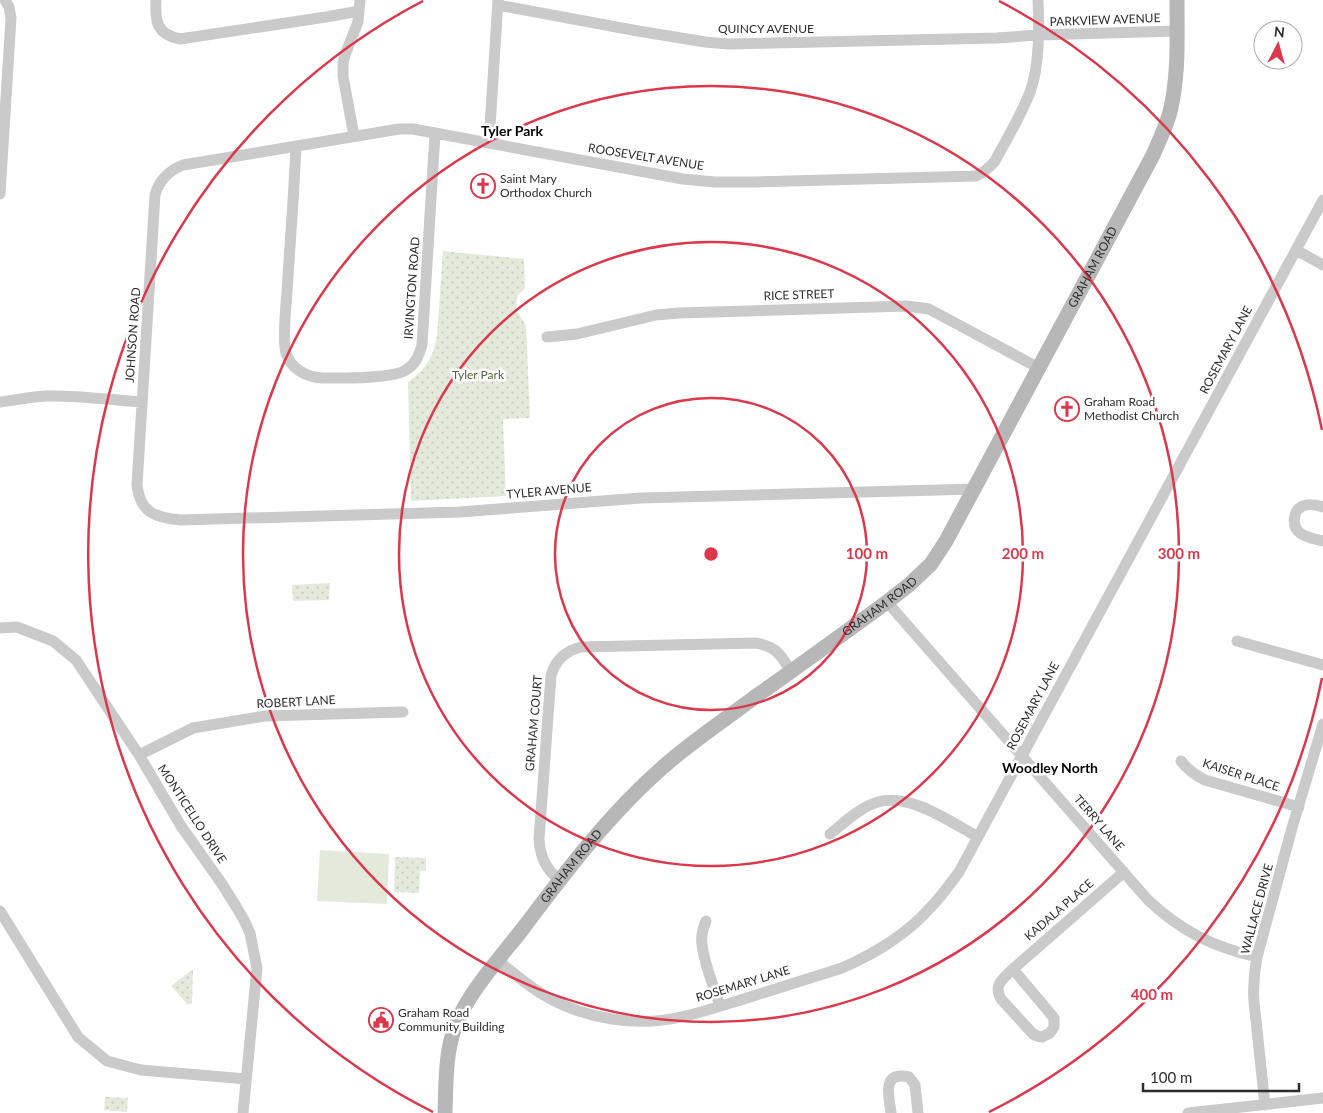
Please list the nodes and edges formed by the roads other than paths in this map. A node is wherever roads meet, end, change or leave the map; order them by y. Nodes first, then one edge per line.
1 (5, 0) edge
2 (156, 0) edge
3 (1038, 0) edge
4 (1177, 0) edge
5 (498, 2) edge
6 (360, 5) edge
7 (1177, 32) junction
8 (1038, 35) junction
9 (436, 134) junction
10 (354, 136) junction
11 (489, 143) junction
12 (296, 146) junction
13 (162, 179) joint
14 (0, 194) edge
15 (1323, 200) edge
16 (1296, 250) junction
17 (1323, 265) edge
18 (547, 337) dead end
19 (1039, 368) junction
20 (0, 402) edge
21 (142, 402) junction
22 (975, 489) junction
23 (138, 494) joint
24 (1323, 507) edge
25 (1323, 541) edge
26 (887, 602) junction
27 (0, 628) edge
28 (1237, 641) dead end
29 (552, 648) dead end
30 (561, 657) junction
31 (1323, 665) edge
32 (791, 671) junction
33 (403, 712) dead end
34 (1323, 724) edge
35 (139, 755) junction
36 (1022, 756) junction
37 (1181, 761) dead end
38 (1299, 807) junction
39 (830, 834) dead end
40 (978, 837) junction
41 (1124, 872) junction
42 (560, 881) junction
43 (0, 911) edge
44 (706, 921) dead end
45 (1257, 957) junction
46 (498, 961) junction
47 (1013, 970) junction
48 (720, 1006) junction
49 (246, 1079) junction
50 (1323, 1098) edge
51 (1265, 1105) junction
52 (243, 1113) edge
53 (444, 1113) edge
54 (891, 1113) edge
55 (918, 1113) edge
56 (1188, 1113) edge

1 - 14 street
2 - 6 street
3 - 8 street, PARKVIEW AVENUE
4 - 7 street, GRAHAM ROAD
5 - 8 street, QUINCY AVENUE
5 - 11 street
6 - 10 street
7 - 8 street, PARKVIEW AVENUE
7 - 19 street, GRAHAM ROAD
8 - 11 street, ROOSEVELT AVENUE
9 - 10 street, ROOSEVELT AVENUE
9 - 11 street, ROOSEVELT AVENUE
9 - 12 street, IRVINGTON ROAD
10 - 12 street, ROOSEVELT AVENUE
12 - 13 street, ROOSEVELT AVENUE
13 - 21 street, JOHNSON ROAD
15 - 16 street, ROSEMARY LANE
16 - 17 street
16 - 36 street, ROSEMARY LANE
18 - 19 street, RICE STREET
19 - 22 street, GRAHAM ROAD
20 - 21 street
21 - 23 street, JOHNSON ROAD
22 - 23 street, TYLER AVENUE
22 - 26 street, GRAHAM ROAD
24 - 25 street
26 - 32 street, GRAHAM ROAD
26 - 36 street, TERRY LANE
27 - 35 street, MONTICELLO DRIVE
28 - 31 street
29 - 30 street
30 - 32 street
30 - 42 street, GRAHAM COURT
32 - 42 street, GRAHAM ROAD
33 - 35 street, ROBERT LANE
34 - 38 street, WALLACE DRIVE
35 - 49 street, MONTICELLO DRIVE
36 - 40 street, ROSEMARY LANE
36 - 41 street, TERRY LANE
37 - 38 street, KAISER PLACE
38 - 45 street, WALLACE DRIVE
39 - 40 street
40 - 48 street, ROSEMARY LANE
41 - 45 street, TERRY LANE
41 - 47 street, KADALA PLACE
42 - 46 street, GRAHAM ROAD
43 - 49 street
44 - 48 street
45 - 51 street, WALLACE DRIVE
46 - 48 street, ROSEMARY LANE
46 - 53 street, GRAHAM ROAD
47 - 47 street, KADALA PLACE
49 - 52 street, MONTICELLO DRIVE
50 - 51 street
51 - 56 street
54 - 55 street

